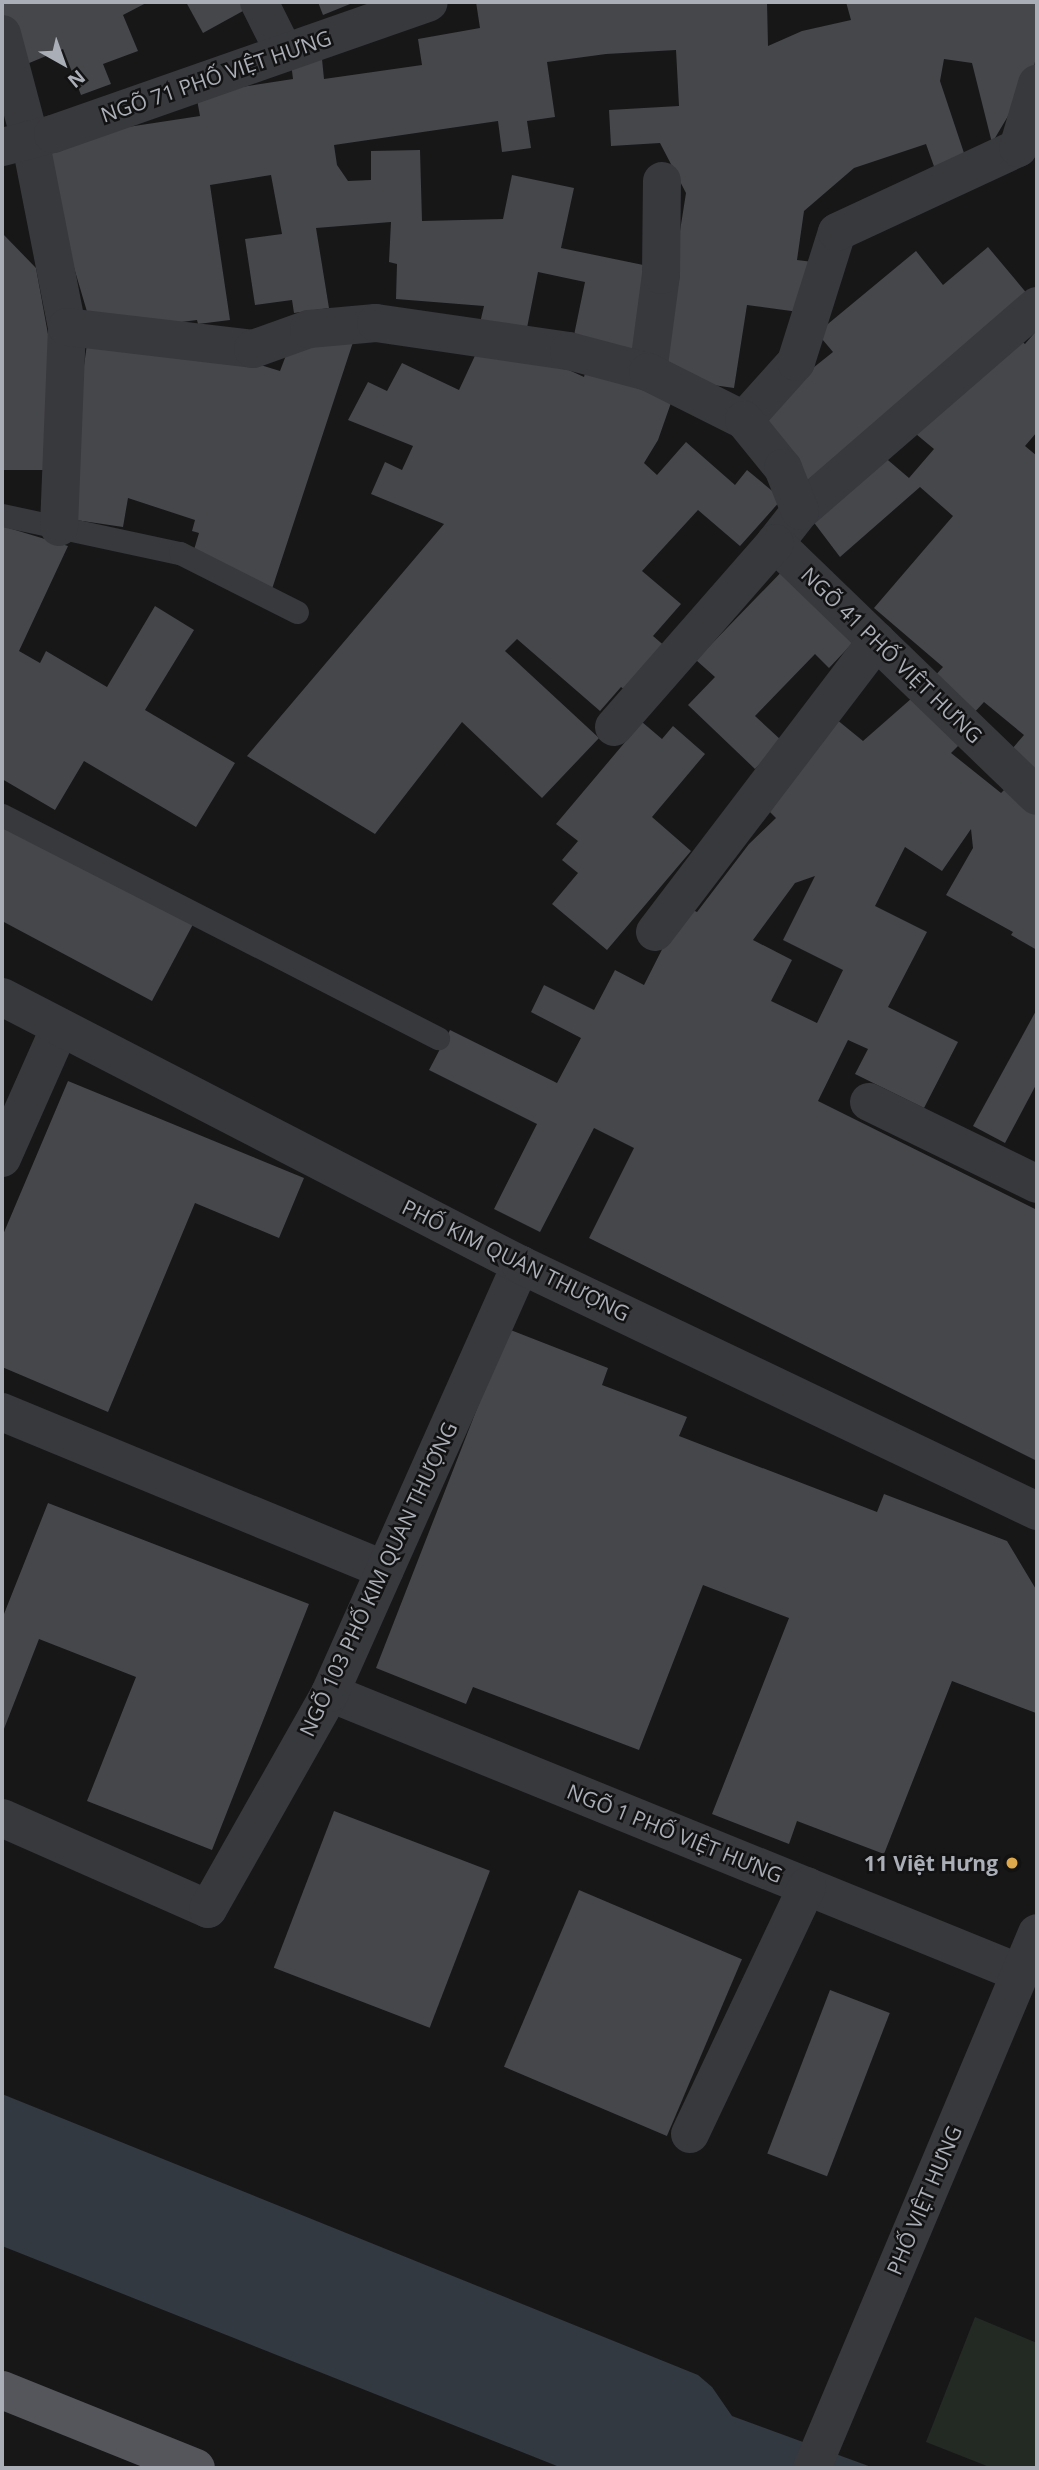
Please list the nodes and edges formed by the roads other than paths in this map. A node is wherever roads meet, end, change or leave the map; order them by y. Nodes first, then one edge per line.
1 (259, 2) edge
2 (429, 2) edge
3 (2, 34) edge
4 (284, 52) junction
5 (1037, 84) edge
6 (16, 143) edge
7 (663, 181) dead end
8 (1037, 306) edge
9 (67, 327) junction
10 (648, 372) junction
11 (744, 419) junction
12 (800, 510) junction
13 (2, 515) edge
14 (59, 527) junction
15 (775, 543) junction
16 (297, 612) dead end
17 (877, 640) junction
18 (614, 727) dead end
19 (1037, 796) edge
20 (2, 815) edge
21 (655, 932) dead end
22 (2, 998) edge
23 (60, 1027) junction
24 (438, 1038) dead end
25 (869, 1102) dead end
26 (2, 1158) edge
27 (1037, 1184) edge
28 (521, 1265) junction
29 (2, 1412) edge
30 (1037, 1511) edge
31 (385, 1570) junction
32 (330, 1693) junction
33 (2, 1818) edge
34 (807, 1886) junction
35 (1037, 1933) edge
36 (1020, 1973) junction
37 (690, 2134) dead end
38 (2, 2390) edge
39 (817, 2454) edge
40 (196, 2468) edge

1 - 4 street
2 - 4 street, NGÕ 71 PHỐ VIỆT HƯNG
3 - 6 street
4 - 6 street, NGÕ 71 PHỐ VIỆT HƯNG
5 - 11 street
6 - 9 street
7 - 10 street
8 - 12 street
9 - 10 street
9 - 14 street
10 - 11 street
11 - 12 street
12 - 15 street
13 - 14 lane
14 - 16 lane
15 - 17 street, NGÕ 41 PHỐ VIỆT HƯNG
15 - 18 street
17 - 19 street, NGÕ 41 PHỐ VIỆT HƯNG
17 - 21 street
20 - 24 lane
22 - 23 street, PHỐ KIM QUAN THƯỢNG
23 - 26 street
23 - 28 street, PHỐ KIM QUAN THƯỢNG
25 - 27 street
28 - 30 street, PHỐ KIM QUAN THƯỢNG
28 - 31 street, NGÕ 103 PHỐ KIM QUAN THƯỢNG
29 - 31 street
31 - 32 street, NGÕ 103 PHỐ KIM QUAN THƯỢNG
32 - 33 street, NGÕ 103 PHỐ KIM QUAN THƯỢNG
32 - 34 street, NGÕ 1 PHỐ VIỆT HƯNG
34 - 36 street, NGÕ 1 PHỐ VIỆT HƯNG
34 - 37 street
35 - 36 street, PHỐ VIỆT HƯNG
36 - 39 street, PHỐ VIỆT HƯNG
38 - 40 main road

